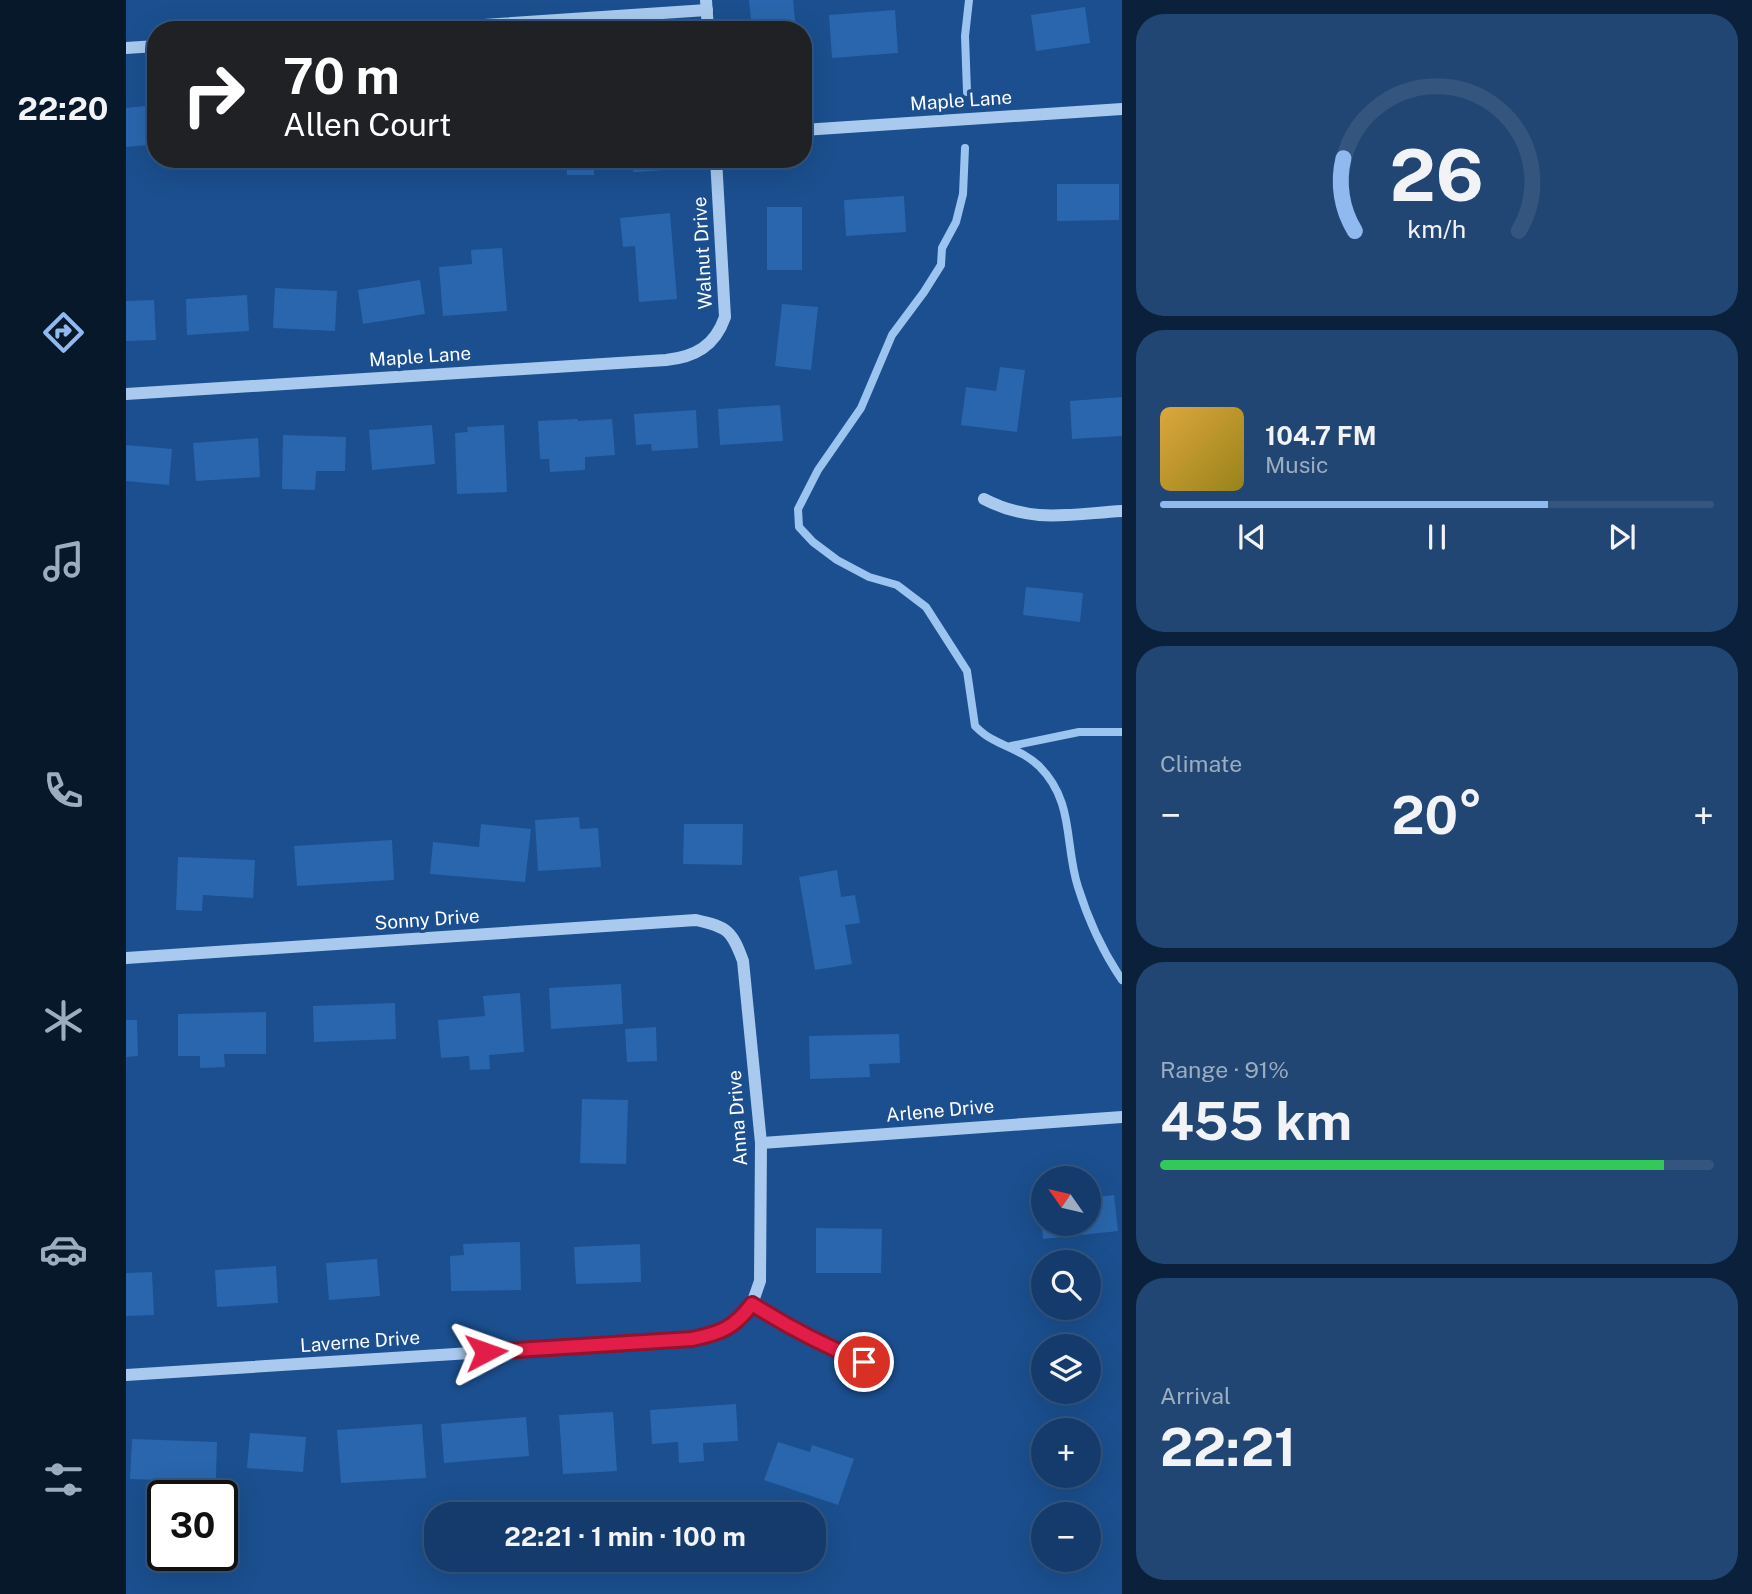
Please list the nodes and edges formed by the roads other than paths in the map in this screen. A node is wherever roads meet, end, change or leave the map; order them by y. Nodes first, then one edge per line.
1 (706, 5) edge
2 (515, 21) edge
3 (147, 47) edge
4 (126, 48) edge
5 (1122, 109) edge
6 (812, 129) edge
7 (716, 168) edge
8 (712, 342) joint
9 (126, 394) edge
10 (984, 499) dead end
11 (1122, 511) edge
12 (729, 931) joint
13 (126, 958) edge
14 (1122, 1117) edge
15 (761, 1143) junction
16 (752, 1304) junction
17 (864, 1362) dead end
18 (126, 1375) edge

1 - 2 street
3 - 4 street
5 - 6 street, Maple Lane
7 - 8 street, Walnut Drive
8 - 9 street, Maple Lane
10 - 11 street
12 - 13 street, Sonny Drive
12 - 15 street, Anna Drive
14 - 15 street, Arlene Drive
15 - 16 street, Anna Drive
16 - 17 street
16 - 18 street, Laverne Drive

